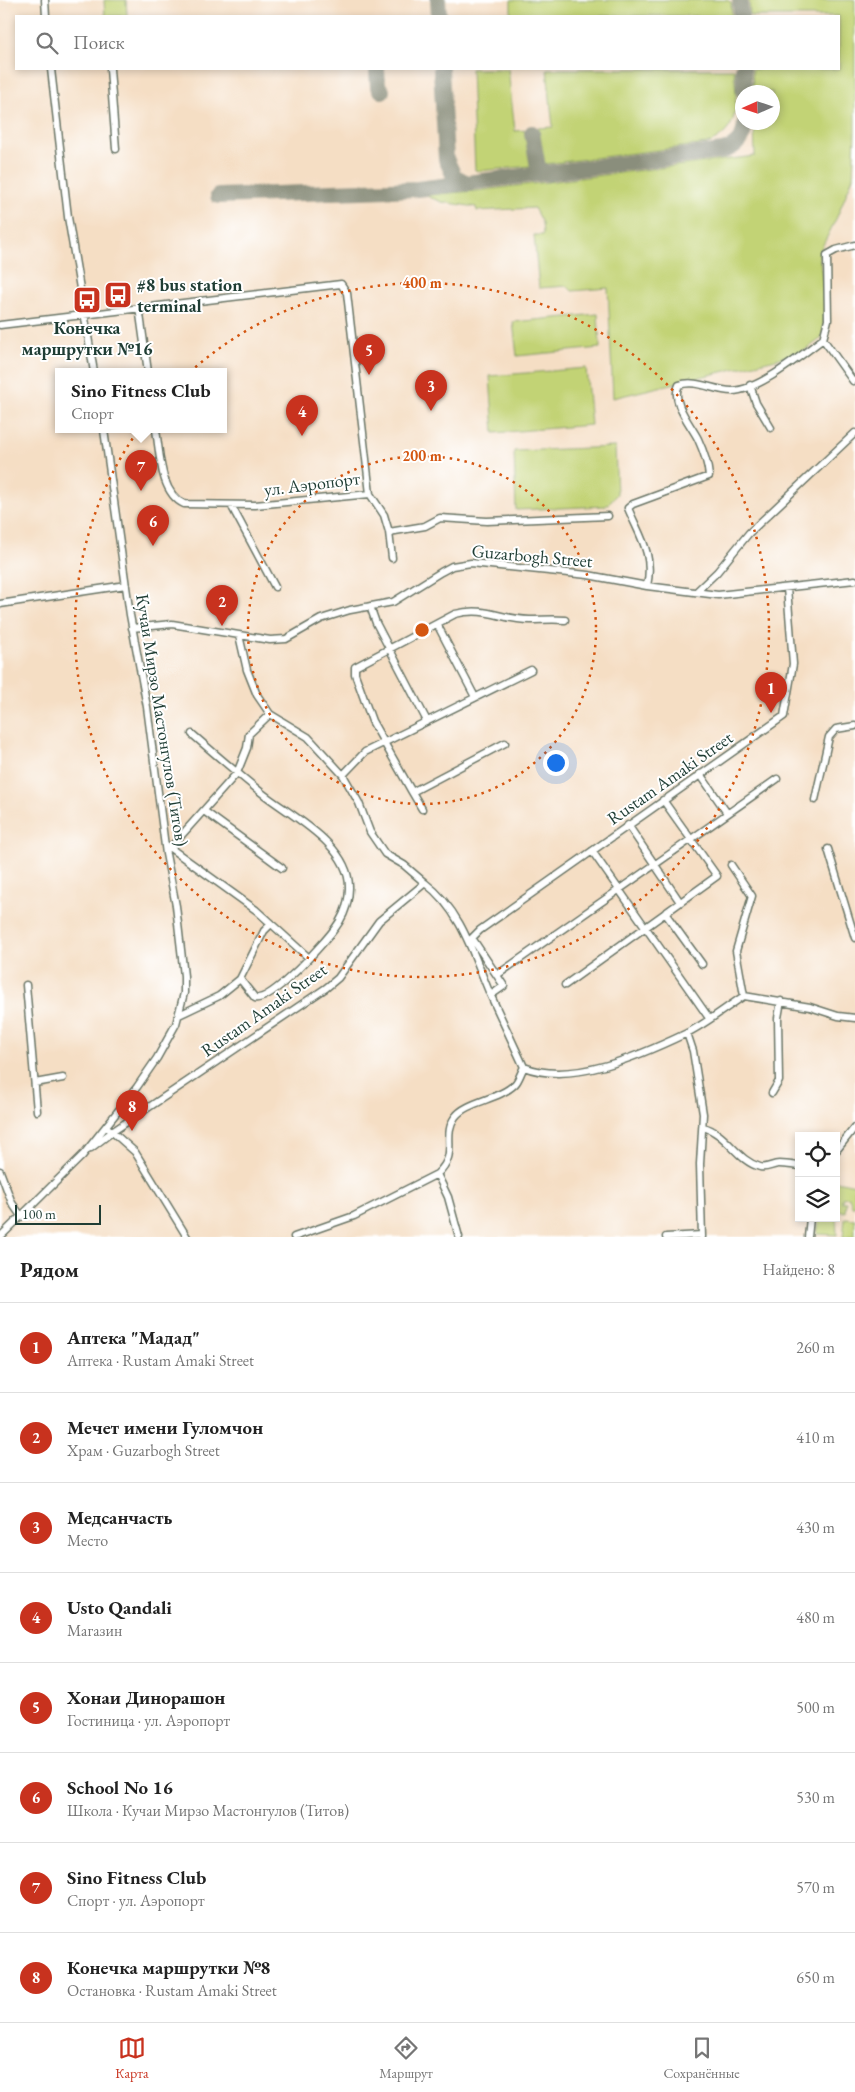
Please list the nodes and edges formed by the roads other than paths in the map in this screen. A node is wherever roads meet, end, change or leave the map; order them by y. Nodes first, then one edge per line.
1 (45, 0) edge
2 (46, 15) edge
3 (51, 70) edge
4 (110, 70) edge
5 (116, 149) dead end
6 (855, 245) edge
7 (139, 308) junction
8 (84, 314) junction
9 (0, 325) edge
10 (823, 339) junction
11 (93, 368) edge
12 (147, 368) edge
13 (853, 381) dead end
14 (750, 385) junction
15 (770, 428) dead end
16 (104, 433) edge
17 (157, 433) edge
18 (855, 433) edge
19 (370, 494) junction
20 (231, 505) junction
21 (608, 516) dead end
22 (389, 532) junction
23 (392, 558) dead end
24 (855, 580) edge
25 (126, 584) junction
26 (647, 586) junction
27 (275, 587) dead end
28 (787, 588) junction
29 (696, 592) junction
30 (0, 604) edge
31 (370, 606) junction
32 (565, 620) dead end
33 (437, 624) junction
34 (132, 628) junction
35 (239, 635) junction
36 (390, 649) junction
37 (532, 670) dead end
38 (475, 698) junction
39 (270, 714) junction
40 (427, 721) junction
41 (855, 726) edge
42 (192, 734) dead end
43 (384, 743) junction
44 (505, 743) dead end
45 (237, 773) junction
46 (700, 774) junction
47 (343, 775) junction
48 (777, 779) dead end
49 (412, 792) junction
50 (663, 800) junction
51 (816, 800) dead end
52 (422, 810) dead end
53 (204, 811) junction
54 (727, 814) junction
55 (628, 825) junction
56 (690, 839) junction
57 (168, 846) junction
58 (828, 849) dead end
59 (592, 851) junction
60 (655, 865) junction
61 (731, 865) dead end
62 (282, 868) dead end
63 (425, 883) junction
64 (619, 888) junction
65 (680, 902) junction
66 (665, 913) junction
67 (271, 924) junction
68 (646, 927) junction
69 (855, 938) edge
70 (470, 939) junction
71 (309, 958) junction
72 (702, 964) dead end
73 (497, 975) junction
74 (240, 979) junction
75 (26, 985) dead end
76 (565, 985) dead end
77 (491, 995) junction
78 (744, 996) junction
79 (781, 1002) junction
80 (179, 1015) junction
81 (709, 1018) junction
82 (855, 1018) edge
83 (687, 1033) junction
84 (524, 1067) junction
85 (63, 1078) dead end
86 (35, 1083) junction
87 (772, 1093) dead end
88 (37, 1111) dead end
89 (106, 1126) junction
90 (704, 1127) junction
91 (855, 1127) edge
92 (112, 1132) junction
93 (840, 1146) edge
94 (82, 1155) junction
95 (795, 1166) edge
96 (0, 1172) edge
97 (438, 1174) junction
98 (21, 1216) junction
99 (810, 1222) edge
100 (702, 1236) edge
101 (0, 1237) edge
102 (186, 1237) edge
103 (294, 1237) edge
104 (459, 1237) edge
105 (666, 1237) edge
106 (808, 1237) edge

1 - 2 street
3 - 8 street
4 - 5 street
6 - 10 street
7 - 8 street
7 - 12 street
7 - 19 street, ул. Аэропорт
8 - 9 street
8 - 11 street
10 - 13 street
10 - 14 street
14 - 15 street
14 - 26 street
16 - 25 street, Кучаи Мирзо Мастонгулов (Титов)
17 - 20 street, ул. Аэропорт
18 - 29 street
19 - 20 street, ул. Аэропорт
19 - 22 street
20 - 27 street
21 - 22 street
22 - 23 street
24 - 28 street, Guzarbogh Street
25 - 30 street
25 - 34 street, Кучаи Мирзо Мастонгулов (Титов)
26 - 29 street, Guzarbogh Street
26 - 31 street, Guzarbogh Street
28 - 29 street, Guzarbogh Street
28 - 46 street, Rustam Amaki Street
31 - 35 street, Guzarbogh Street
31 - 36 street
32 - 33 street
33 - 36 street
33 - 38 street
34 - 35 street, Guzarbogh Street
34 - 57 street, Кучаи Мирзо Мастонгулов (Титов)
35 - 39 street
36 - 40 street
36 - 43 street
37 - 38 street
38 - 40 street
39 - 45 street
39 - 47 street
40 - 43 street
41 - 51 street
42 - 45 street
43 - 47 street
43 - 49 street
44 - 49 street
45 - 53 street
45 - 71 street
46 - 50 street, Rustam Amaki Street
46 - 54 street
47 - 63 street
48 - 54 street
49 - 52 street
50 - 55 street, Rustam Amaki Street
50 - 56 street
53 - 57 street
53 - 62 street
54 - 56 street
55 - 59 street, Rustam Amaki Street
55 - 60 street
56 - 60 street
56 - 65 street
57 - 67 street
57 - 80 street, Кучаи Мирзо Мастонгулов (Титов)
58 - 69 street
59 - 64 street
59 - 70 street, Rustam Amaki Street
60 - 64 street
60 - 65 street
61 - 78 street
63 - 70 street
63 - 92 street, Rustam Amaki Street
64 - 68 street
64 - 73 street
65 - 66 street
66 - 68 street
66 - 72 street
67 - 71 street
67 - 74 street
68 - 76 street
68 - 81 street
70 - 73 street
70 - 77 street
71 - 74 street
73 - 77 street
74 - 80 street
75 - 86 street
77 - 84 street
78 - 79 street
78 - 81 street
79 - 82 street
79 - 87 street
80 - 89 street, Кучаи Мирзо Мастонгулов (Титов)
81 - 83 street
83 - 84 street
83 - 90 street
84 - 97 street
85 - 86 street
86 - 88 street
89 - 92 street
89 - 94 street, Кучаи Мирзо Мастонгулов (Титов)
90 - 95 street
90 - 100 street
91 - 93 street
92 - 94 street, Rustam Amaki Street
92 - 102 street
94 - 98 street
96 - 98 street
97 - 103 street
97 - 104 street
98 - 101 street
99 - 106 street
100 - 105 street

